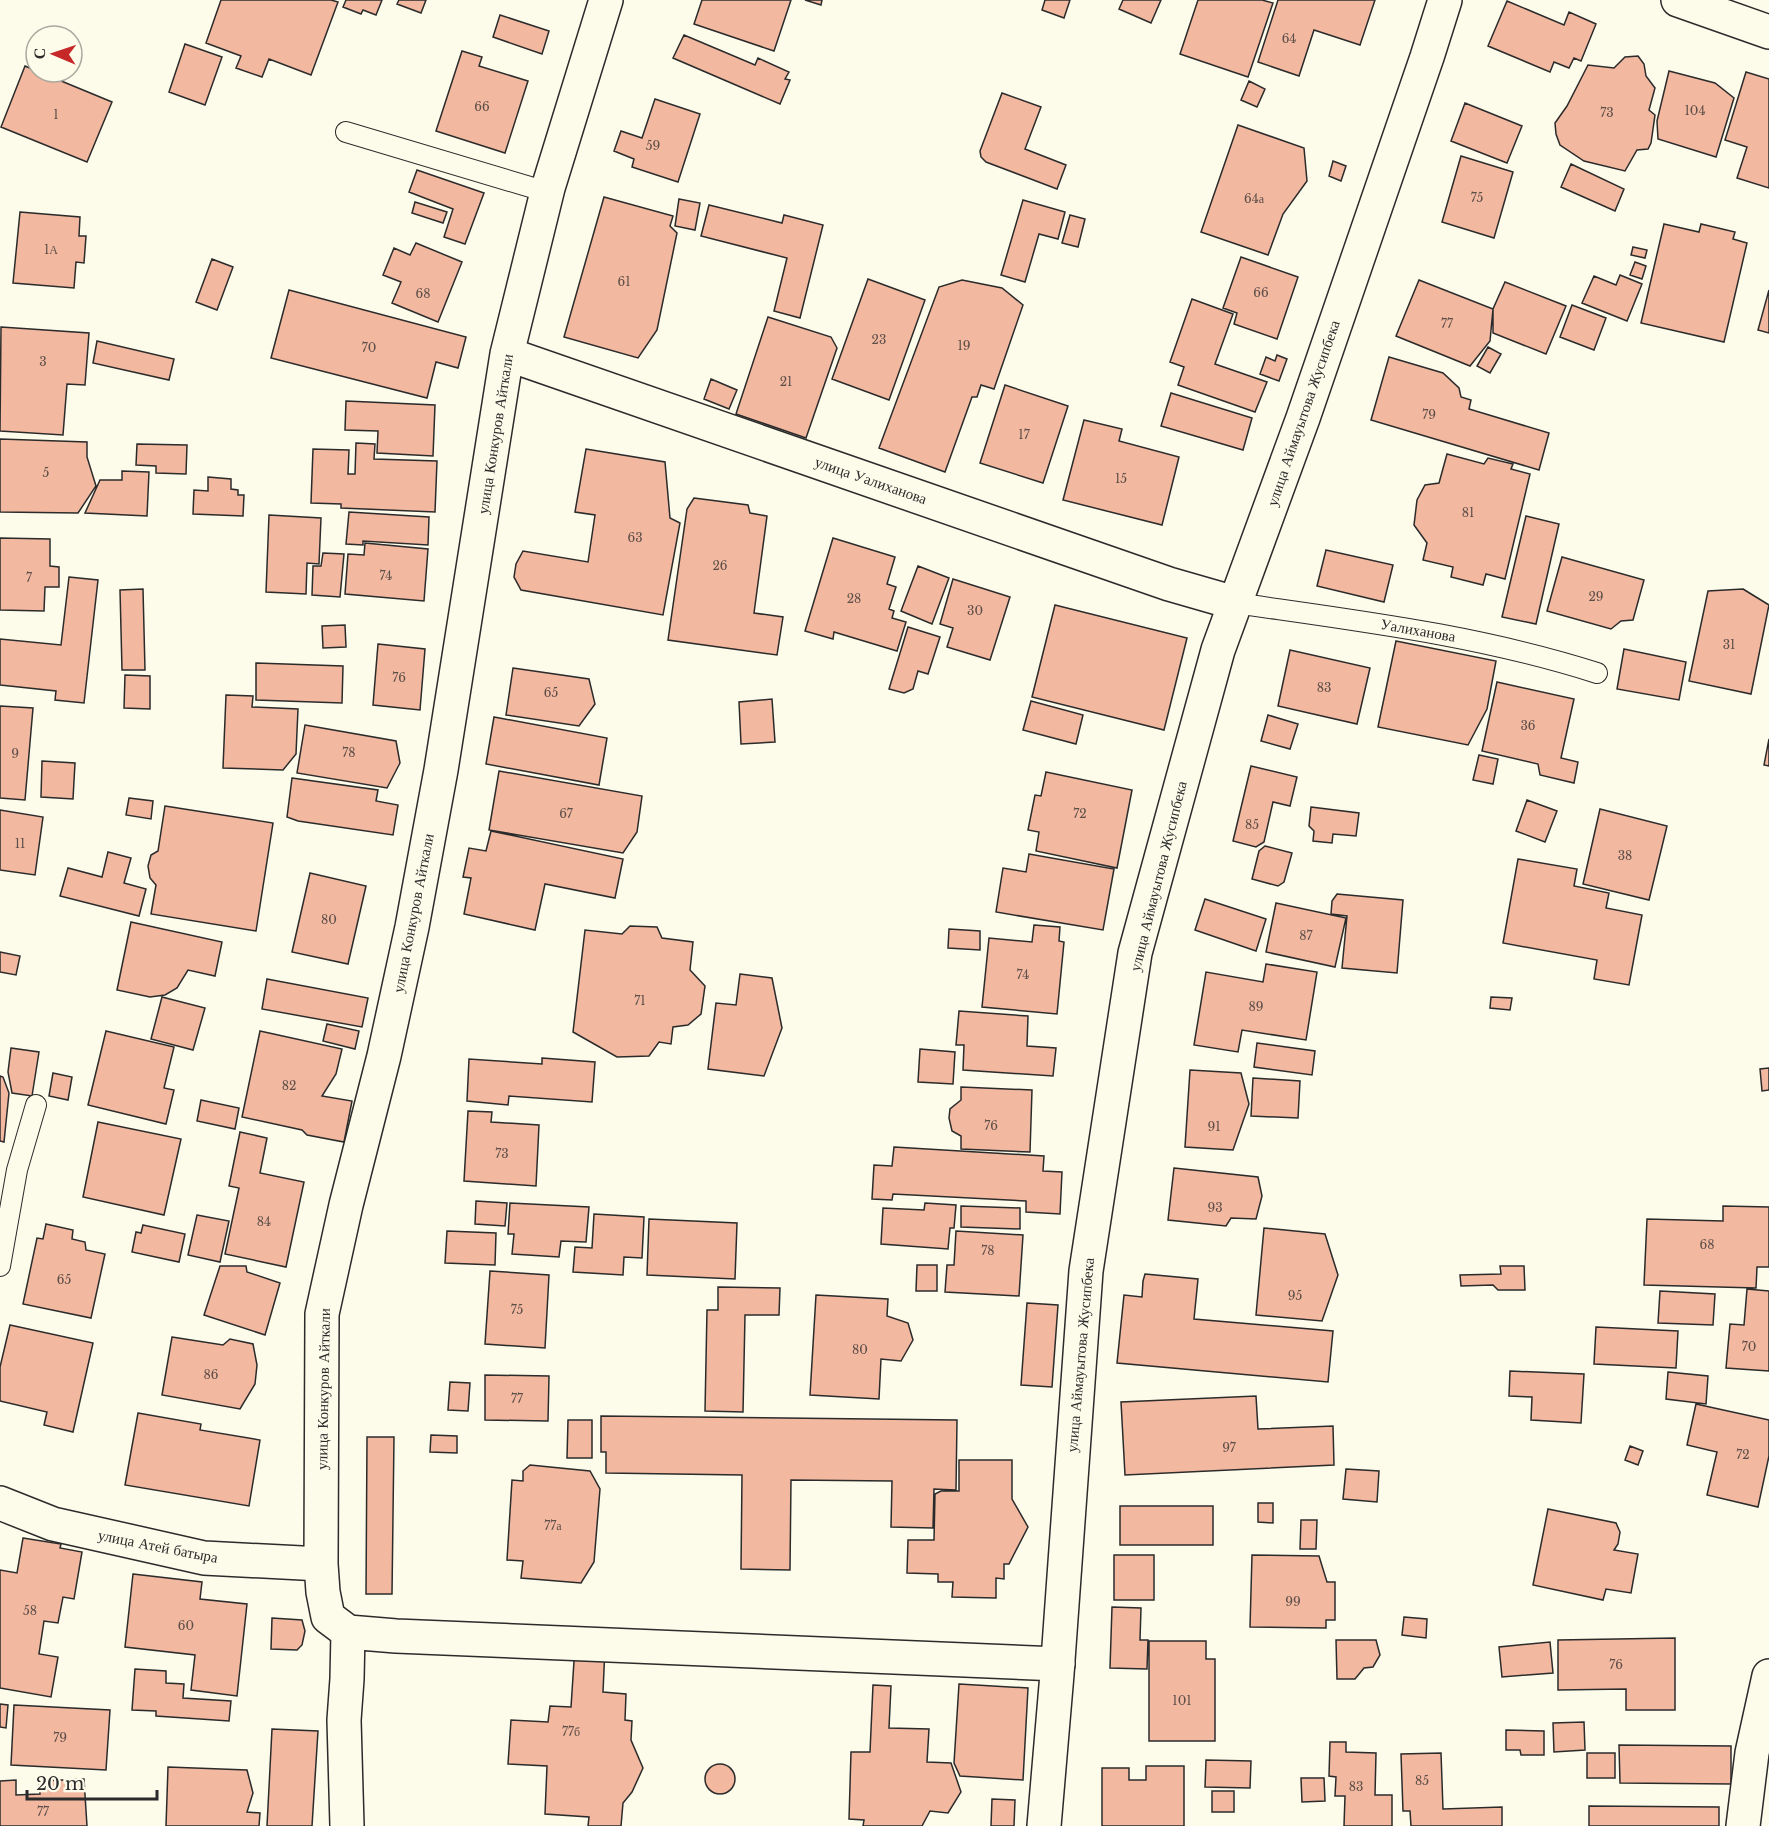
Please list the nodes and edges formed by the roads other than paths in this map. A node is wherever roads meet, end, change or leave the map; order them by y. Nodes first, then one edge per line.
1 (606, 0) edge
2 (1444, 0) edge
3 (1678, 0) edge
4 (1769, 32) edge
5 (346, 132) dead end
6 (547, 192) junction
7 (507, 354) junction
8 (1235, 603) junction
9 (1597, 674) dead end
10 (36, 1105) dead end
11 (0, 1266) edge
12 (0, 1503) edge
13 (321, 1564) junction
14 (348, 1632) junction
15 (1058, 1664) junction
16 (1769, 1676) edge
17 (347, 1826) edge
18 (1044, 1826) edge
19 (1743, 1826) edge

1 - 6 street, улица Конкуров Айткали
2 - 8 street, улица Аймауытова Жусипбека
3 - 4 street
5 - 6 lane
6 - 7 street, улица Конкуров Айткали
7 - 8 street, улица Уалиханова
7 - 13 street, улица Конкуров Айткали
8 - 9 lane, Уалиханова
8 - 15 street, улица Аймауытова Жусипбека
10 - 11 lane
12 - 13 street, улица Атей батыра
13 - 14 street, улица Конкуров Айткали
14 - 15 street
14 - 17 street
15 - 18 street, улица Аймауытова Жусипбека
16 - 19 street

